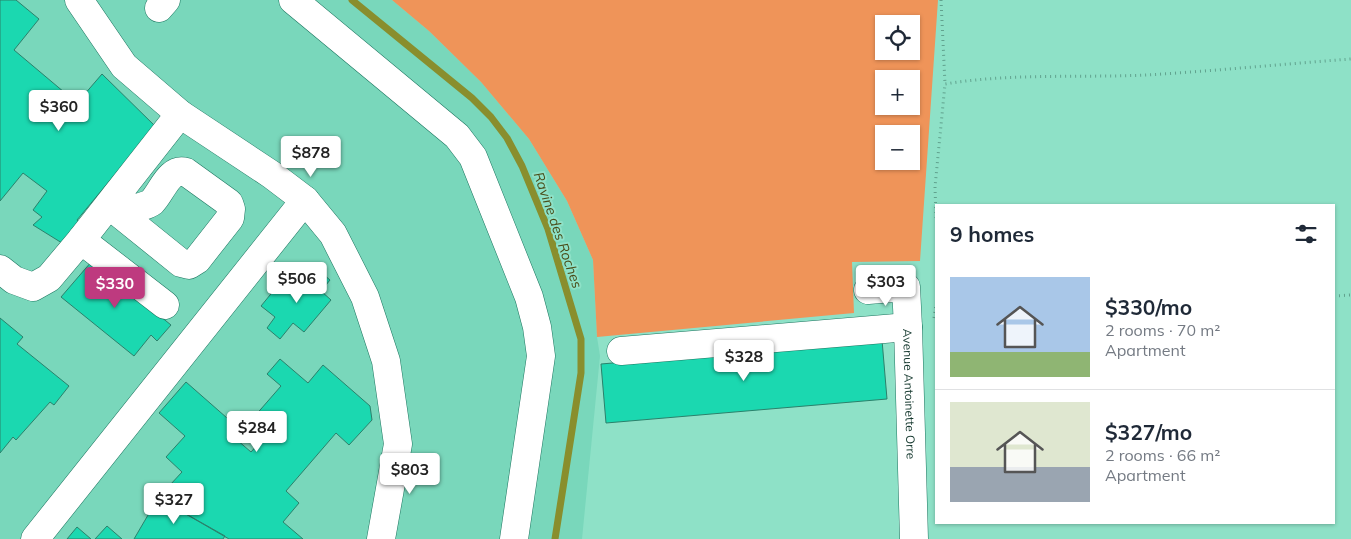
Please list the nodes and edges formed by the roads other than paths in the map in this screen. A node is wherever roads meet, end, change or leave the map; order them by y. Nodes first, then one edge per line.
1 (79, 0) edge
2 (293, 0) edge
3 (180, 114) junction
4 (305, 200) junction
5 (81, 240) junction
6 (0, 268) edge
7 (868, 290) dead end
8 (165, 305) dead end
9 (908, 327) junction
10 (621, 351) dead end
11 (383, 526) edge
12 (35, 539) edge
13 (362, 539) edge
14 (514, 539) edge
15 (914, 539) edge

1 - 3 street
2 - 14 street
3 - 4 street
3 - 5 street
4 - 11 street
4 - 12 street
5 - 6 street
5 - 8 street
7 - 9 street
9 - 10 street, Avenue Antoinette Orre
9 - 15 street, Avenue Antoinette Orre
11 - 13 street

